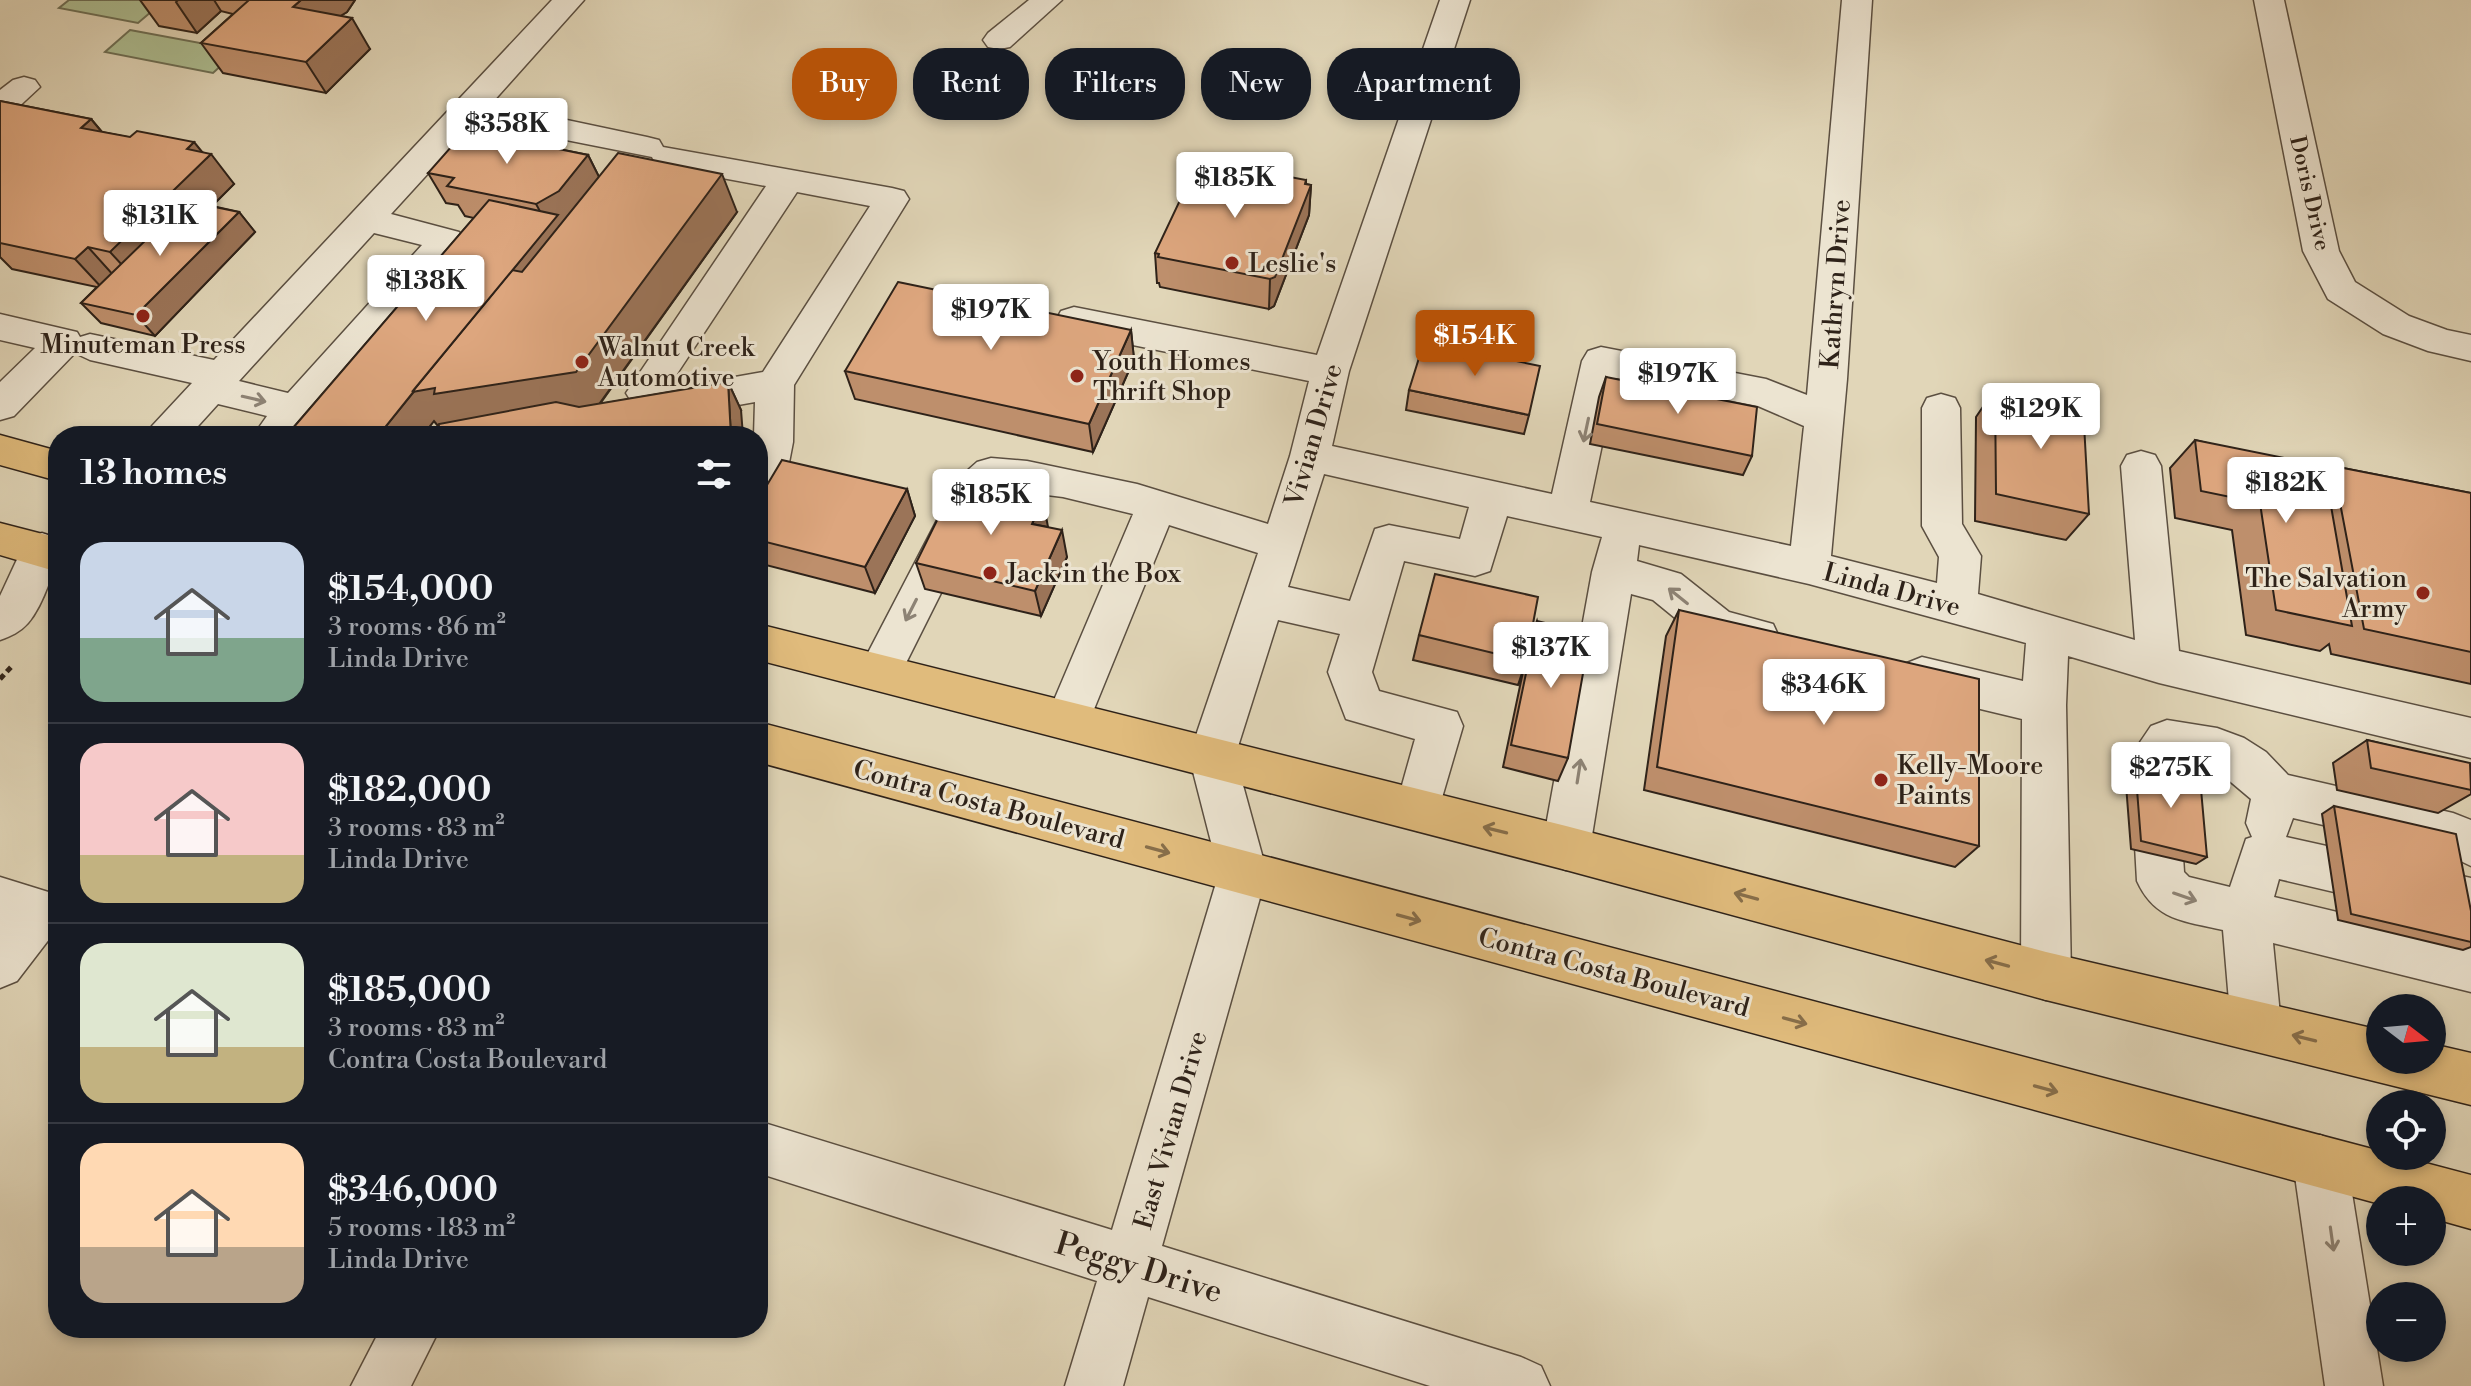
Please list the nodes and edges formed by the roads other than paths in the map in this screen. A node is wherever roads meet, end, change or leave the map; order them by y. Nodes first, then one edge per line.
1 (569, 0) edge
2 (1047, 0) edge
3 (1455, 0) edge
4 (1857, 0) edge
5 (2269, 0) edge
6 (999, 40) dead end
7 (468, 110) junction
8 (788, 179) junction
9 (367, 219) junction
10 (1036, 312) edge
11 (0, 327) edge
12 (90, 347) dead end
13 (2471, 348) edge
14 (1330, 371) junction
15 (217, 382) junction
16 (775, 384) junction
17 (0, 406) edge
18 (1941, 408) dead end
19 (1824, 419) junction
20 (284, 422) edge
21 (175, 426) edge
22 (0, 450) edge
23 (1310, 456) junction
24 (48, 463) edge
25 (2141, 466) dead end
26 (768, 468) edge
27 (1492, 496) junction
28 (1157, 506) junction
29 (1568, 512) junction
30 (1623, 525) junction
31 (0, 539) edge
32 (1280, 544) junction
33 (48, 546) edge
34 (48, 549) edge
35 (48, 555) edge
36 (1809, 567) junction
37 (0, 572) edge
38 (1613, 572) junction
39 (1263, 599) junction
40 (1956, 605) junction
41 (0, 622) edge
42 (1365, 622) junction
43 (2048, 631) junction
44 (768, 644) edge
45 (1791, 645) edge
46 (2159, 665) junction
47 (1881, 666) edge
48 (880, 672) junction
49 (2044, 705) junction
50 (1068, 719) junction
51 (2471, 738) edge
52 (768, 745) edge
53 (1212, 756) junction
54 (2275, 793) junction
55 (1418, 810) junction
56 (2471, 844) edge
57 (1566, 848) junction
58 (2263, 854) junction
59 (1243, 873) junction
60 (2471, 901) edge
61 (33, 910) edge
62 (2246, 912) junction
63 (0, 964) edge
64 (2471, 968) edge
65 (2046, 976) junction
66 (2256, 1025) junction
67 (2366, 1052) edge
68 (2446, 1073) edge
69 (2471, 1079) edge
70 (768, 1150) edge
71 (2320, 1162) junction
72 (2471, 1202) edge
73 (1131, 1265) junction
74 (406, 1338) edge
75 (380, 1386) edge
76 (1094, 1386) edge
77 (1521, 1386) edge
78 (2354, 1386) edge

1 - 7 street
2 - 6 street
3 - 14 street, Vivian Drive
4 - 19 street, Kathryn Drive
5 - 13 street, Doris Drive
7 - 8 street
7 - 9 street
8 - 16 street
8 - 16 street
9 - 15 street
9 - 20 street
10 - 14 street
11 - 17 street
12 - 15 street
14 - 23 street, Vivian Drive
15 -> 20 street
15 - 21 street
16 - 26 street
18 - 40 street
19 -> 29 street
19 - 36 street, Kathryn Drive
22 - 24 main road
23 - 27 street, Linda Drive
23 - 32 street, Vivian Drive
25 - 46 street
27 - 29 street, Linda Drive
27 - 42 street
28 - 32 street
28 -> 48 street
28 - 50 street
29 - 30 street, Linda Drive
30 - 36 street, Linda Drive
30 - 38 street
31 - 33 main road
32 - 39 street, Vivian Drive
34 - 37 street
35 - 41 street
36 - 40 street, Linda Drive
45 -> 38 street
57 -> 38 street
39 - 42 street
39 - 53 street, Vivian Drive
40 - 43 street, Linda Drive
42 - 55 street
43 - 46 street, Linda Drive
43 - 49 street
44 - 48 main road
46 - 51 street, Linda Drive
47 - 49 street
48 - 50 main road
49 - 65 street
50 - 53 main road
52 -> 59 main road, Contra Costa Boulevard
53 - 55 main road
53 - 59 street
54 - 56 street
54 - 58 street
54 -> 62 street
57 -> 55 main road
65 -> 57 main road
58 - 60 street
58 - 62 street
59 -> 71 main road, Contra Costa Boulevard
59 - 73 street, East Vivian Drive
61 - 63 street
62 - 64 street
62 - 66 street
65 - 66 main road
67 -> 66 main road
68 - 69 main road
70 - 73 street, Peggy Drive
71 - 72 main road, Contra Costa Boulevard
71 -> 78 street
73 - 76 street, East Vivian Drive
73 - 77 street, Peggy Drive
74 - 75 street

